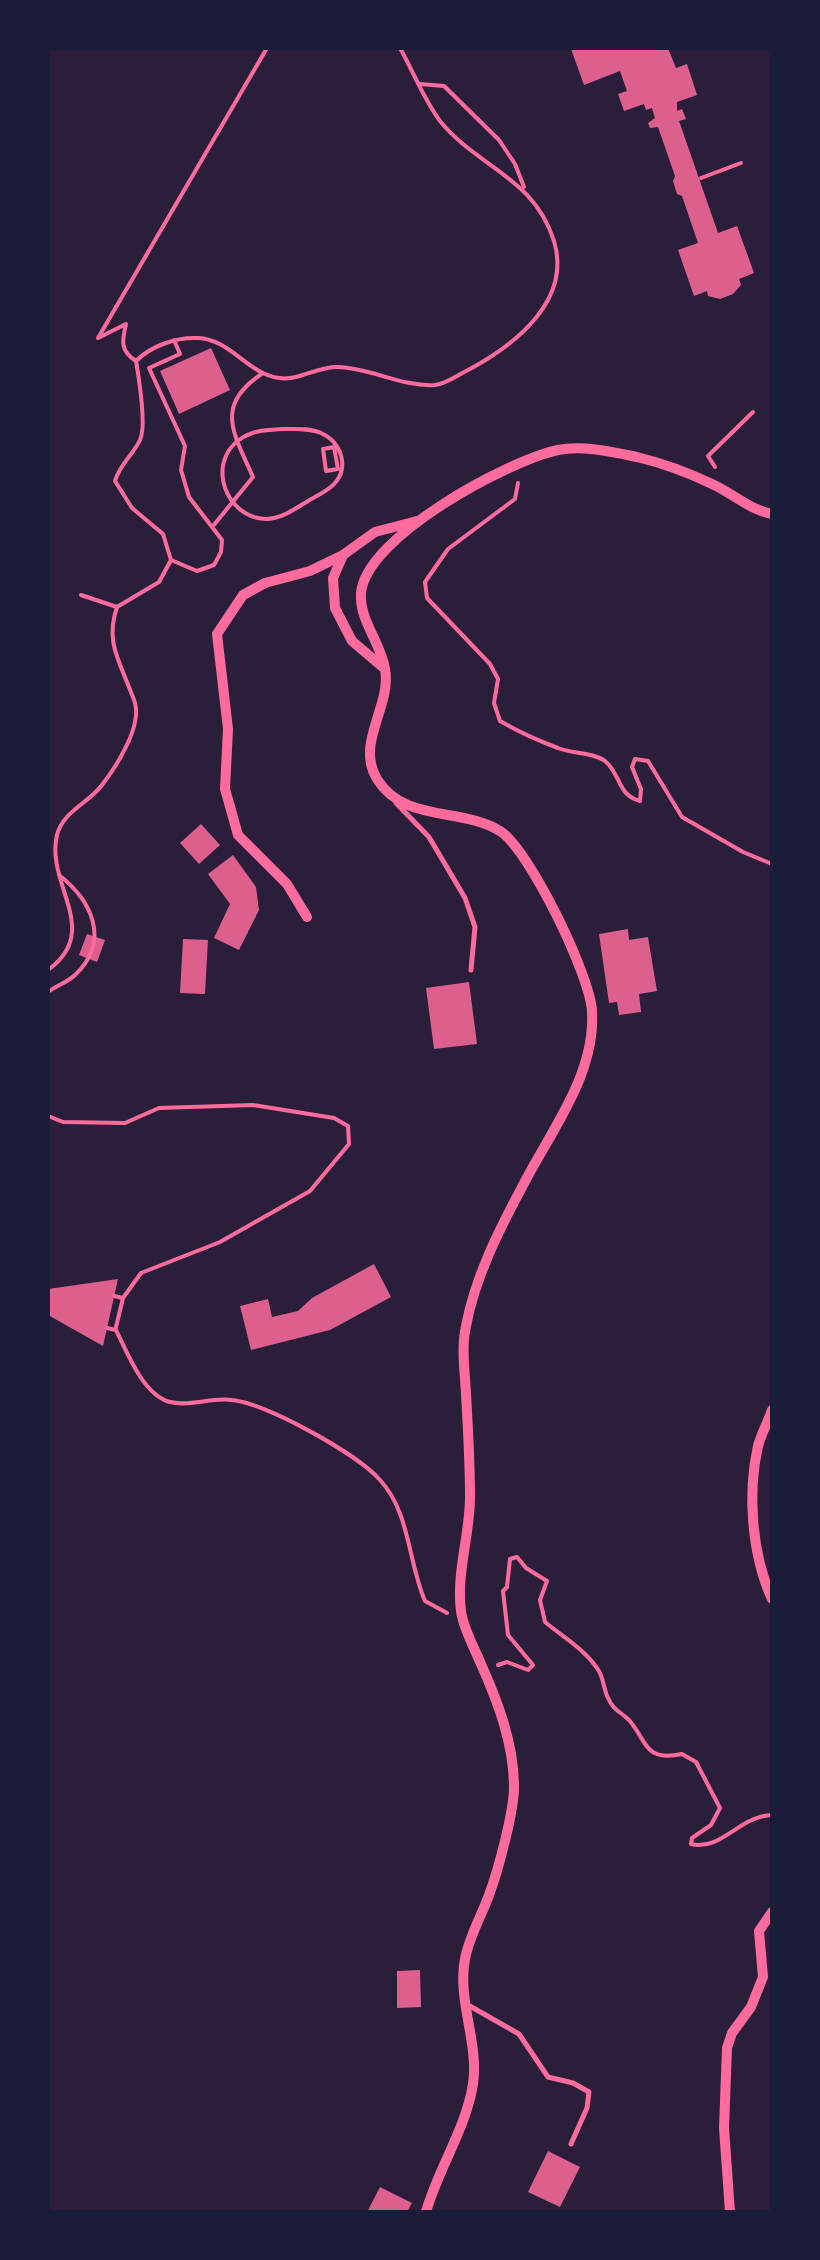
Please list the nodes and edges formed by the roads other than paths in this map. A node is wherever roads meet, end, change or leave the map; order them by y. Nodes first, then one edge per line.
1 (772, 514) edge
2 (422, 519) junction
3 (343, 555) junction
4 (386, 670) junction
5 (391, 796) junction
6 (308, 917) dead end
7 (471, 970) dead end
8 (772, 1410) edge
9 (772, 1600) edge
10 (772, 1912) edge
11 (465, 2003) junction
12 (571, 2144) dead end
13 (426, 2212) edge
14 (730, 2212) edge

1 - 2 street
2 - 3 street
2 - 4 street
3 - 4 street
3 - 6 street
4 - 5 street
5 - 7 lane
5 - 11 street
8 - 9 street
10 - 14 street
11 - 12 lane
11 - 13 street

